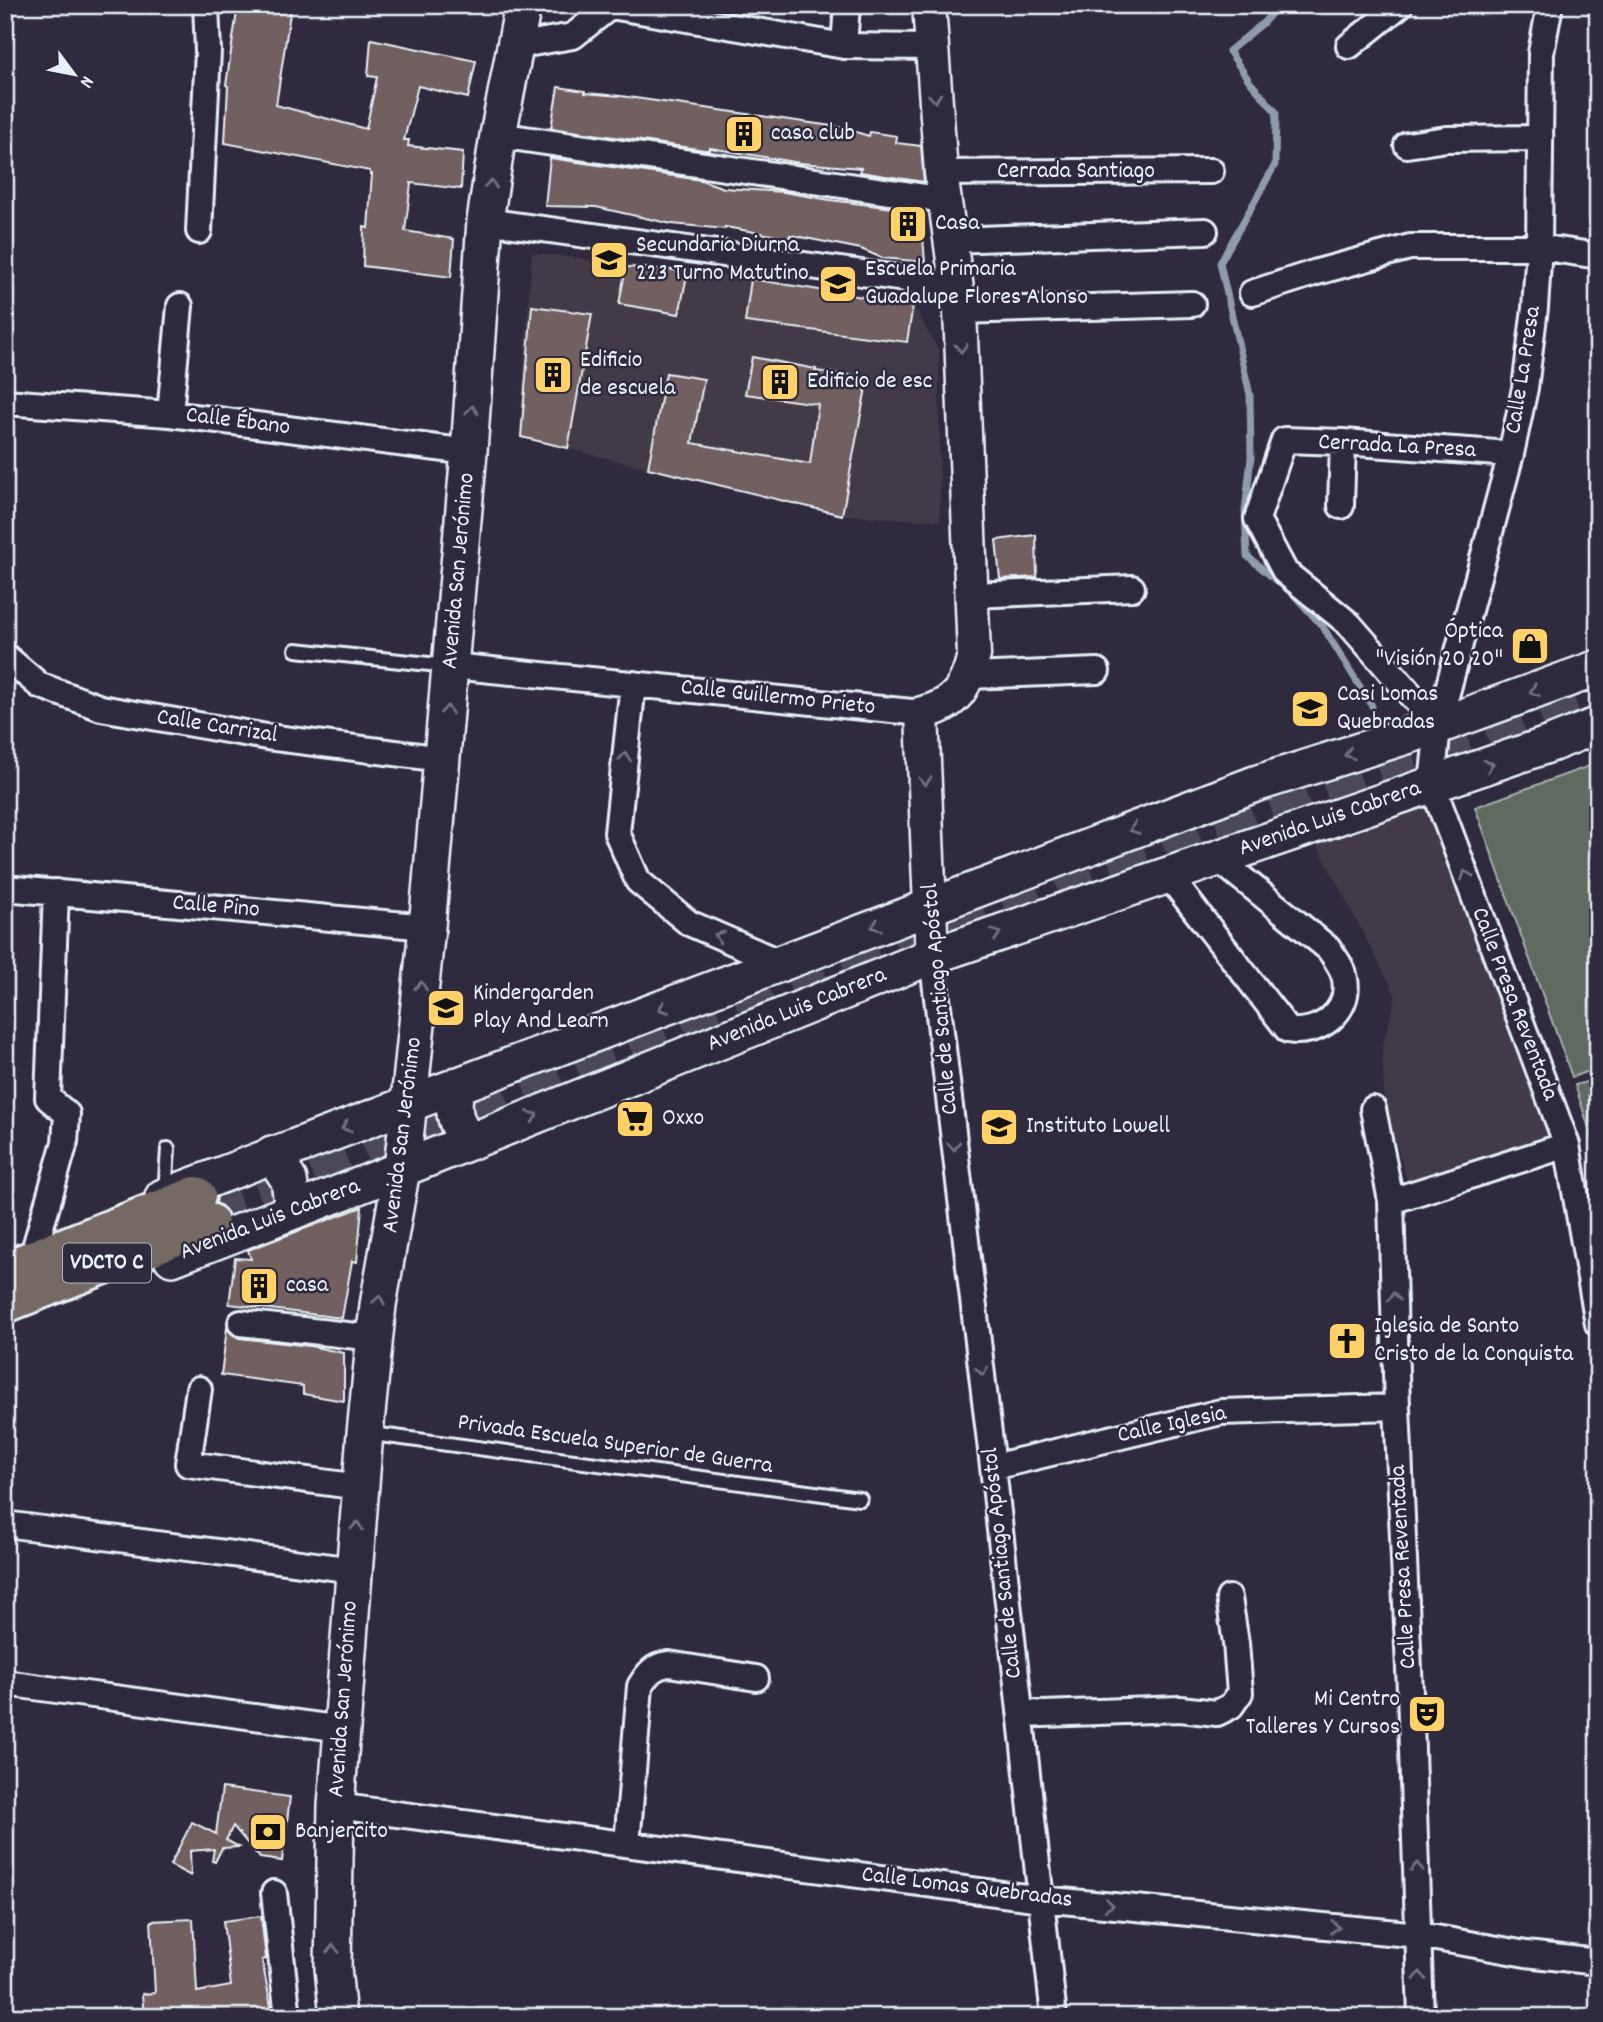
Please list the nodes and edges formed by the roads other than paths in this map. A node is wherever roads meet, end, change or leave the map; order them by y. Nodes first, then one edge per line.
1 (206, 5) edge
2 (523, 5) edge
3 (847, 5) edge
4 (929, 5) edge
5 (1400, 5) edge
6 (1550, 5) edge
7 (611, 6) edge
8 (515, 46) junction
9 (844, 46) junction
10 (1349, 46) dead end
11 (931, 47) junction
12 (498, 135) junction
13 (1540, 138) junction
14 (1407, 145) dead end
15 (1211, 171) dead end
16 (943, 186) junction
17 (485, 221) junction
18 (199, 230) dead end
19 (1205, 231) dead end
20 (951, 240) junction
21 (1539, 247) junction
22 (1598, 256) edge
23 (1252, 293) dead end
24 (958, 298) junction
25 (1192, 304) dead end
26 (180, 306) dead end
27 (5, 402) edge
28 (170, 414) junction
29 (1343, 442) junction
30 (470, 452) junction
31 (1511, 454) junction
32 (1341, 506) dead end
33 (1132, 588) dead end
34 (972, 595) junction
35 (296, 650) dead end
36 (5, 656) edge
37 (452, 666) junction
38 (1598, 668) edge
39 (1097, 671) dead end
40 (969, 676) junction
41 (633, 684) junction
42 (922, 713) junction
43 (1438, 726) junction
44 (1598, 726) edge
45 (443, 759) junction
46 (1432, 784) junction
47 (1217, 858) junction
48 (1168, 875) junction
49 (5, 888) edge
50 (56, 892) junction
51 (930, 905) junction
52 (427, 927) junction
53 (932, 956) junction
54 (781, 963) junction
55 (457, 1085) junction
56 (410, 1102) junction
57 (1373, 1109) dead end
58 (470, 1141) junction
59 (1567, 1145) junction
60 (168, 1149) dead end
61 (272, 1154) junction
62 (402, 1169) junction
63 (1391, 1201) junction
64 (190, 1205) junction
65 (293, 1210) junction
66 (21, 1250) edge
67 (5, 1271) edge
68 (5, 1303) edge
69 (5, 1322) edge
70 (241, 1323) dead end
71 (1598, 1324) edge
72 (374, 1338) junction
73 (199, 1388) dead end
74 (1397, 1407) junction
75 (365, 1433) junction
76 (993, 1467) junction
77 (360, 1487) junction
78 (860, 1499) dead end
79 (5, 1524) edge
80 (354, 1570) junction
81 (1229, 1598) dead end
82 (756, 1678) dead end
83 (5, 1683) edge
84 (1020, 1712) junction
85 (342, 1729) junction
86 (336, 1806) junction
87 (627, 1844) junction
88 (274, 1893) dead end
89 (1041, 1899) junction
90 (1419, 1935) junction
91 (1598, 1962) edge
92 (288, 2017) edge
93 (338, 2017) edge
94 (1054, 2017) edge
95 (1421, 2017) edge

1 - 18 street
2 - 8 main road, Avenida San Jerónimo
3 - 9 street
4 - 11 street
5 - 10 street
6 - 13 street, Calle La Presa
7 - 8 street
7 - 9 street
8 - 12 main road, Avenida San Jerónimo
9 - 11 street
11 -> 16 street
12 - 16 street, Cerrada Santiago
17 -> 12 main road, Avenida San Jerónimo
13 - 14 street
13 - 21 street, Calle La Presa
15 - 16 street, Cerrada Santiago
16 - 20 street
17 - 24 street
30 -> 17 main road, Avenida San Jerónimo
19 - 20 street
20 - 24 street
21 - 22 street
21 - 23 street
21 - 31 street, Calle La Presa
24 - 25 street
24 -> 34 street
26 - 28 street
27 - 28 street, Calle Ébano
28 - 30 street, Calle Ébano
29 - 31 street, Cerrada La Presa
29 - 32 street
29 - 43 street, Cerrada La Presa
30 - 37 main road, Avenida San Jerónimo
31 - 43 street, Calle La Presa
33 - 34 street
34 - 40 street
35 - 37 lane
36 - 45 street, Calle Carrizal
37 - 41 street, Calle Guillermo Prieto
45 -> 37 main road, Avenida San Jerónimo
38 -> 43 main road, Avenida Luis Cabrera
39 - 40 street
40 - 42 street
41 - 42 street, Calle Guillermo Prieto
54 -> 41 street
42 -> 51 street, Calle de Santiago Apóstol
43 - 46 street, Calle Presa Reventada
43 -> 51 main road, Avenida Luis Cabrera
46 -> 44 main road, Avenida Luis Cabrera
45 - 52 main road, Avenida San Jerónimo
46 - 47 main road, Avenida Luis Cabrera
59 -> 46 street, Calle Presa Reventada
47 - 48 main road, Avenida Luis Cabrera
47 - 48 street
53 -> 48 main road, Avenida Luis Cabrera
49 - 50 street, Calle Pino
50 - 52 street, Calle Pino
50 - 66 street
51 - 53 street, Calle de Santiago Apóstol
51 -> 54 main road, Avenida Luis Cabrera
56 -> 52 main road, Avenida San Jerónimo
58 -> 53 main road, Avenida Luis Cabrera
53 -> 76 street, Calle de Santiago Apóstol
54 -> 55 main road, Avenida Luis Cabrera
55 - 56 main road, Avenida Luis Cabrera
55 - 58 main road
56 -> 61 main road, Avenida Luis Cabrera
56 - 62 main road, Avenida San Jerónimo
57 - 63 street, Calle Presa Reventada
58 - 62 main road, Avenida Luis Cabrera
59 - 63 street
59 - 71 street, Calle Presa Reventada
60 - 64 lane
61 - 64 main road, Avenida Luis Cabrera
61 - 65 main road
62 - 65 main road, Avenida Luis Cabrera
72 -> 62 main road, Avenida San Jerónimo
74 -> 63 street, Calle Presa Reventada
64 - 66 main road, Avenida Luis Cabrera
64 - 67 highway, VDCTO C
64 - 68 highway, VDCTO C
65 - 69 main road, Avenida Luis Cabrera
70 - 72 street
72 - 75 main road, Avenida San Jerónimo
73 - 77 street
74 - 76 street, Calle Iglesia
90 -> 74 street, Calle Presa Reventada
75 - 77 main road, Avenida San Jerónimo
75 - 78 lane, Privada Escuela Superior de Guerra
76 - 84 street, Calle de Santiago Apóstol
80 -> 77 main road, Avenida San Jerónimo
79 - 80 street
80 - 85 main road, Avenida San Jerónimo
81 - 84 street
82 - 87 street
83 - 85 street
84 - 89 street, Calle de Santiago Apóstol
85 - 86 main road, Avenida San Jerónimo
86 - 87 street, Calle Lomas Quebradas
93 -> 86 main road, Avenida San Jerónimo
87 - 89 street, Calle Lomas Quebradas
88 - 92 street
89 -> 90 street, Calle Lomas Quebradas
89 - 94 street, Calle de Santiago Apóstol
90 - 91 street, Calle Lomas Quebradas
95 -> 90 street, Calle Presa Reventada

